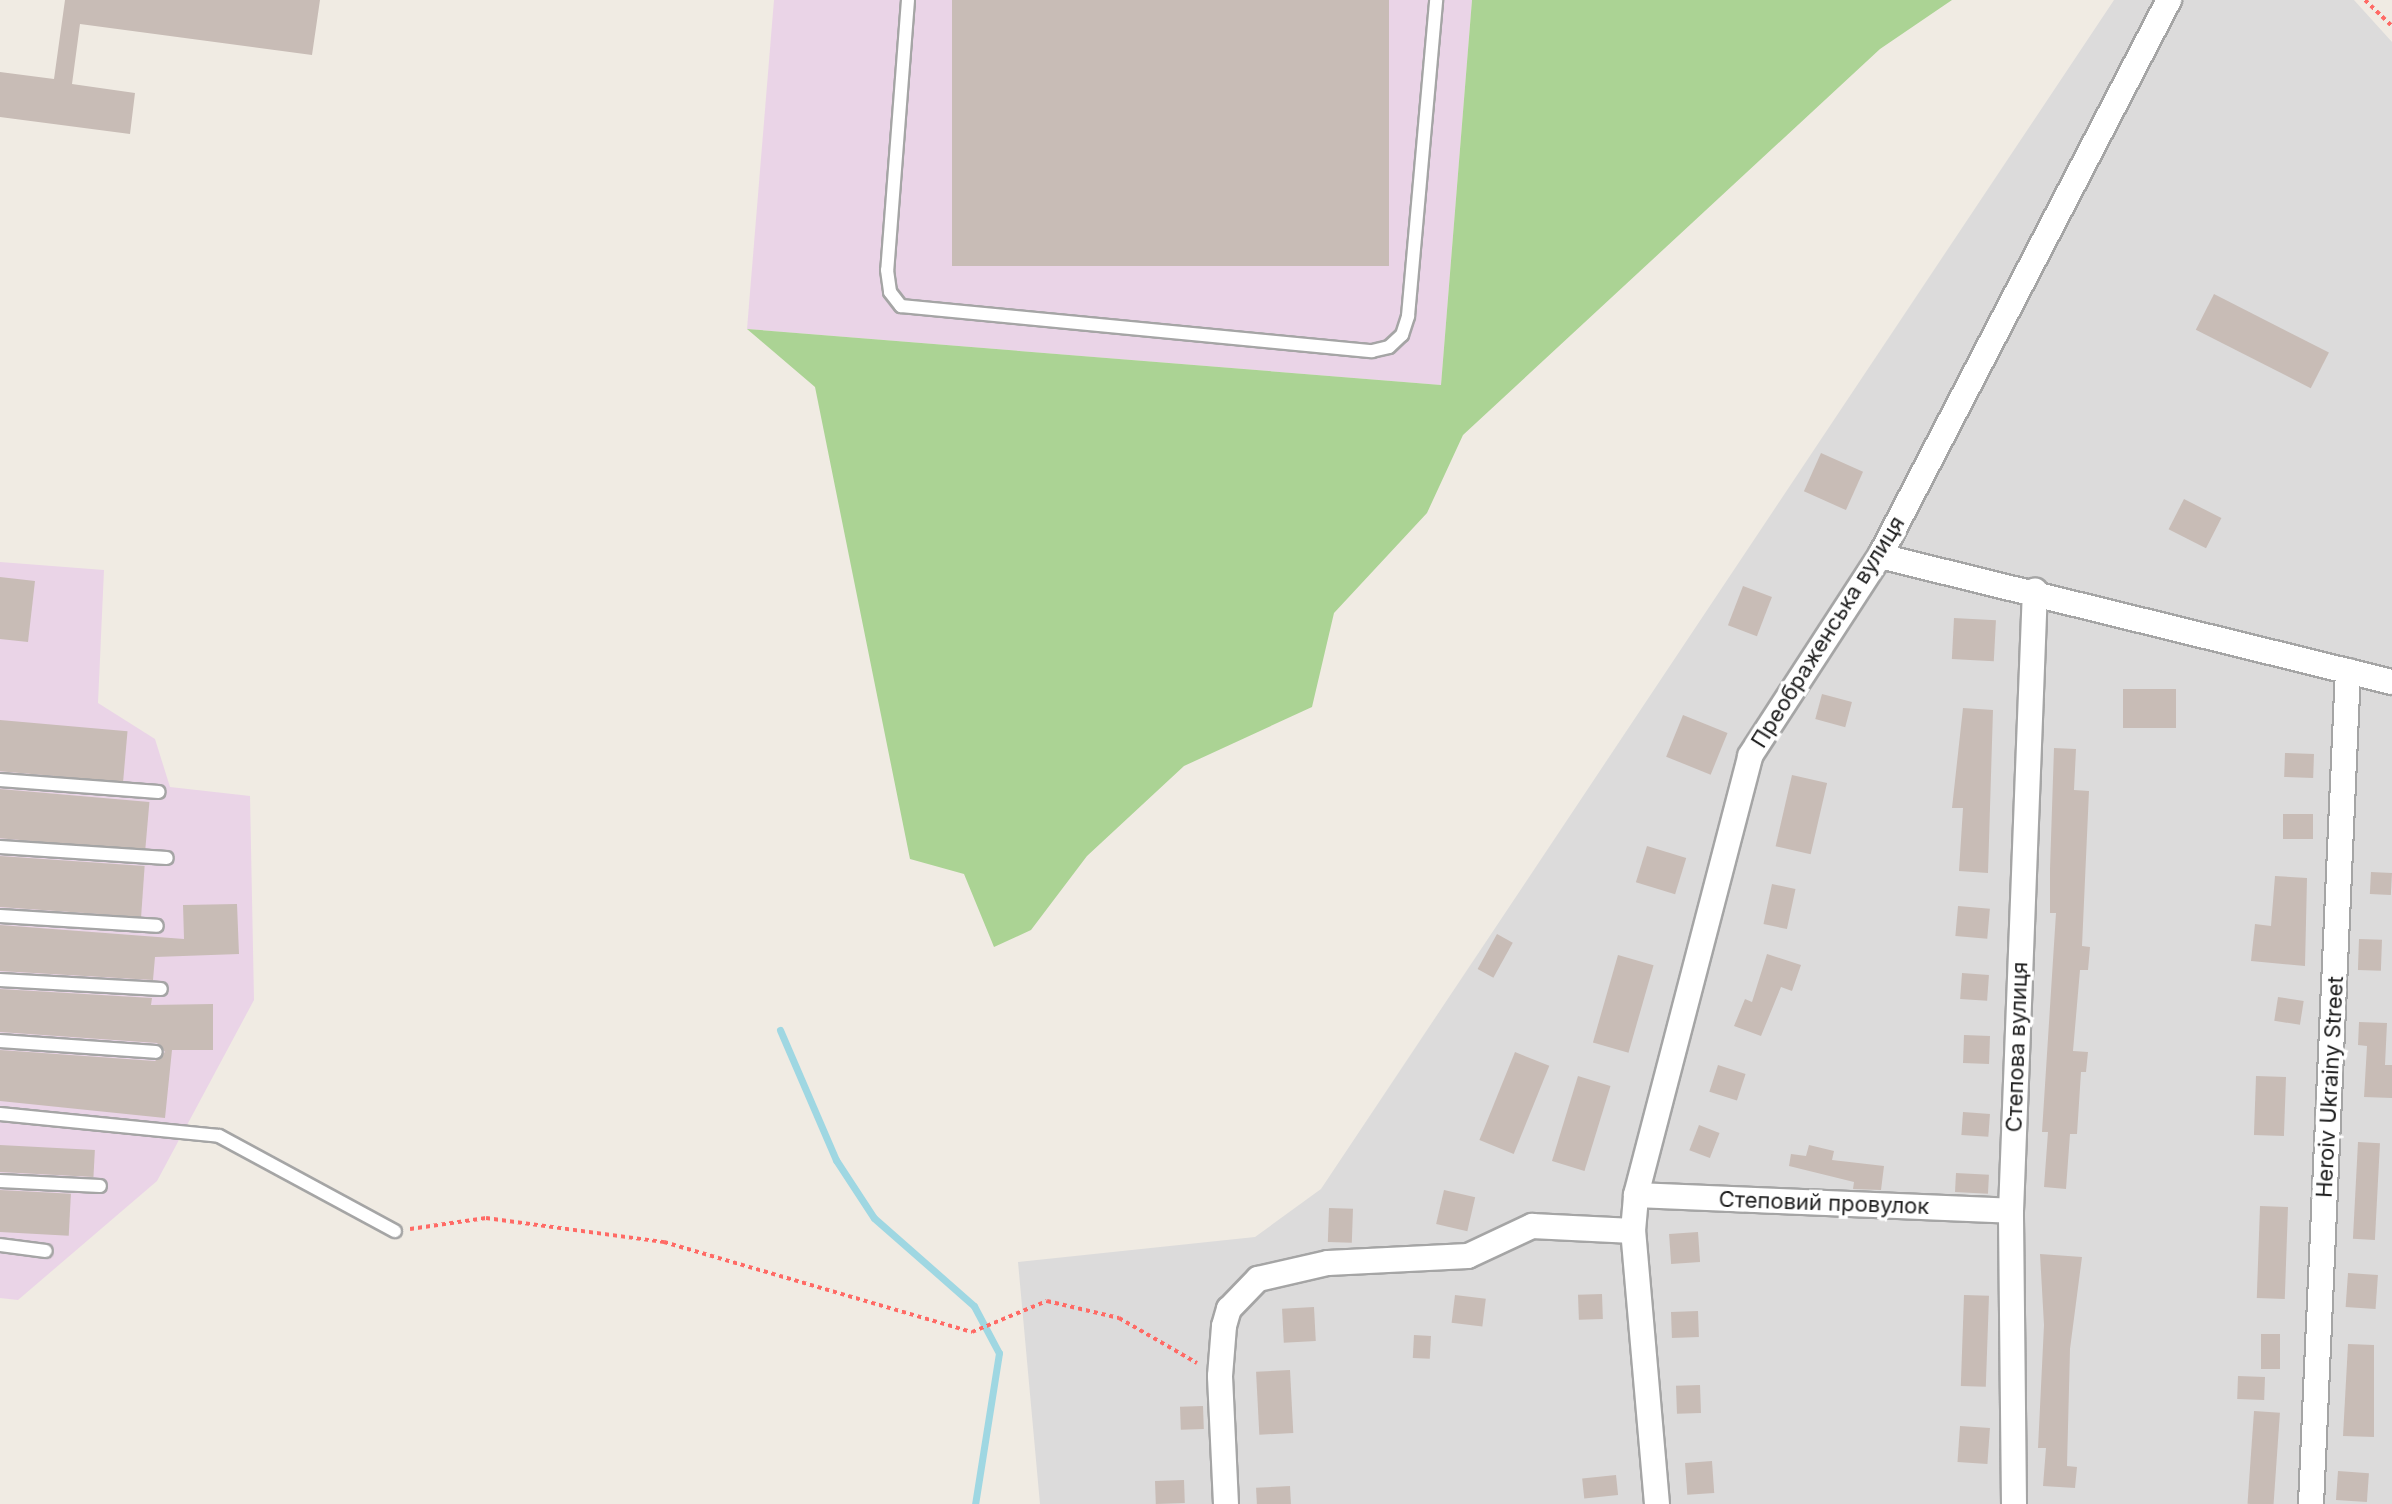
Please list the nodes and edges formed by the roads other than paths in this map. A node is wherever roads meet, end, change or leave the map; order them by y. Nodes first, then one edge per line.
1 (908, 0) edge
2 (1436, 0) edge
3 (2169, 0) edge
4 (1880, 556) junction
5 (2035, 590) junction
6 (2348, 671) junction
7 (2392, 682) edge
8 (0, 780) edge
9 (159, 792) dead end
10 (0, 847) edge
11 (167, 858) dead end
12 (0, 916) edge
13 (157, 926) dead end
14 (0, 980) edge
15 (161, 989) dead end
16 (0, 1041) edge
17 (156, 1052) dead end
18 (0, 1114) edge
19 (0, 1181) edge
20 (100, 1186) dead end
21 (1636, 1195) junction
22 (2011, 1211) junction
23 (395, 1231) road end
24 (1633, 1231) junction
25 (0, 1245) edge
26 (46, 1251) dead end
27 (1226, 1504) edge
28 (1657, 1504) edge
29 (2014, 1504) edge
30 (2311, 1504) edge

1 - 2 lane
3 - 4 street, Преображенська вулиця
4 - 5 street
4 - 21 street, Преображенська вулиця
5 - 6 street
5 - 22 street, Степова вулиця
6 - 7 street
6 - 30 street, Heroiv Ukrainy Street
8 - 9 lane
10 - 11 lane
12 - 13 lane
14 - 15 lane
16 - 17 lane
18 - 23 lane
19 - 20 lane
21 - 22 street, Степовий провулок
21 - 24 street, Преображенська вулиця
22 - 29 street, Степова вулиця
24 - 27 street
24 - 28 street, Преображенська вулиця
25 - 26 lane

